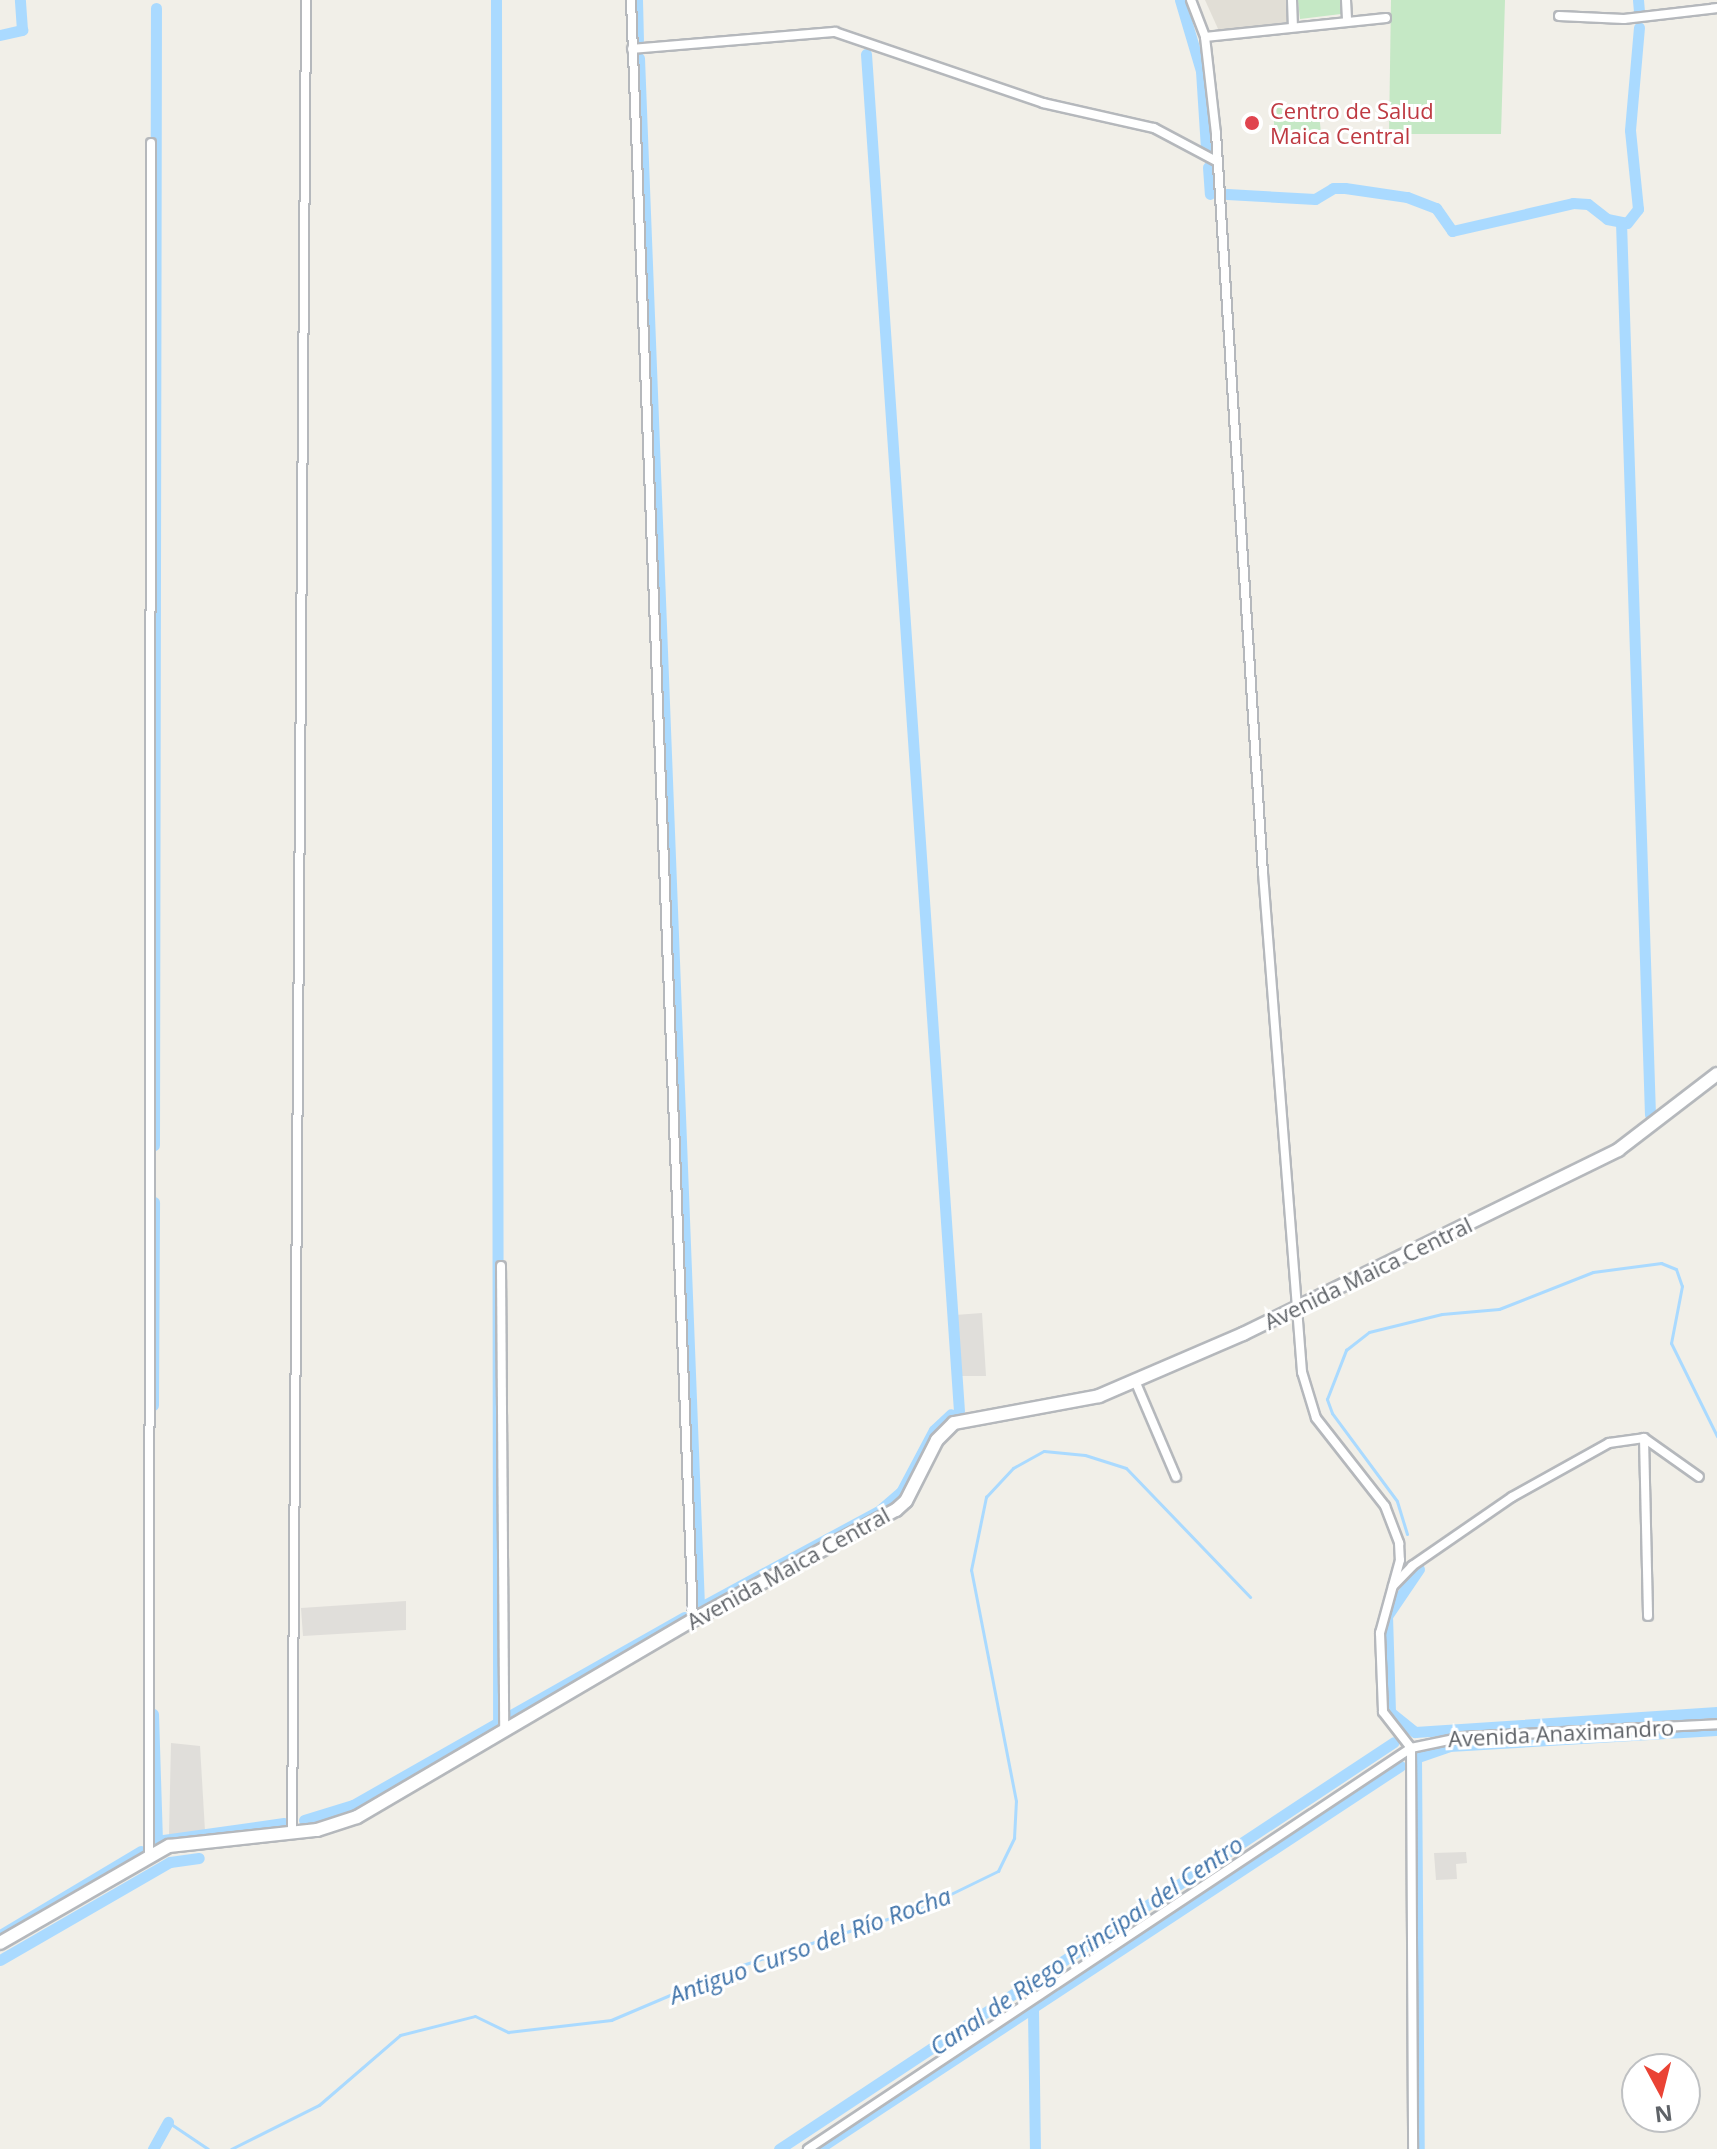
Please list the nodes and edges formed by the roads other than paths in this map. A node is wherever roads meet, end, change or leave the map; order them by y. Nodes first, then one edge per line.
1 (306, 0) edge
2 (631, 0) edge
3 (1191, 0) edge
4 (1292, 0) edge
5 (1346, 0) edge
6 (1717, 8) edge
7 (1559, 16) dead end
8 (1386, 18) dead end
9 (1347, 19) junction
10 (1293, 26) junction
11 (1205, 37) junction
12 (632, 49) junction
13 (151, 143) dead end
14 (1218, 162) junction
15 (1717, 1074) edge
16 (501, 1266) dead end
17 (1294, 1311) junction
18 (1136, 1383) junction
19 (1644, 1438) junction
20 (1176, 1477) dead end
21 (1699, 1477) dead end
22 (1391, 1587) junction
23 (1648, 1616) dead end
24 (693, 1620) junction
25 (1717, 1724) edge
26 (504, 1732) junction
27 (1411, 1748) junction
28 (292, 1833) junction
29 (149, 1856) junction
30 (0, 1943) edge
31 (808, 2149) edge
32 (1413, 2149) edge

1 - 28 street
2 - 12 street
3 - 11 street
4 - 10 street
5 - 9 street
6 - 7 street
8 - 9 street
9 - 10 street
10 - 11 street
11 - 14 street
12 - 14 street
12 - 24 street
13 - 29 street
14 - 17 street
15 - 17 street, Avenida Maica Central
16 - 26 street
17 - 18 street, Avenida Maica Central
17 - 22 street
18 - 20 street
18 - 24 street, Avenida Maica Central
19 - 21 street
19 - 22 street
19 - 23 street
22 - 27 street
24 - 26 street, Avenida Maica Central
25 - 27 street, Avenida Anaximandro
26 - 28 street, Avenida Maica Central
27 - 31 street, Avenida Anaximandro
27 - 32 street
28 - 29 street, Avenida Maica Central
29 - 30 street, Avenida Maica Central

